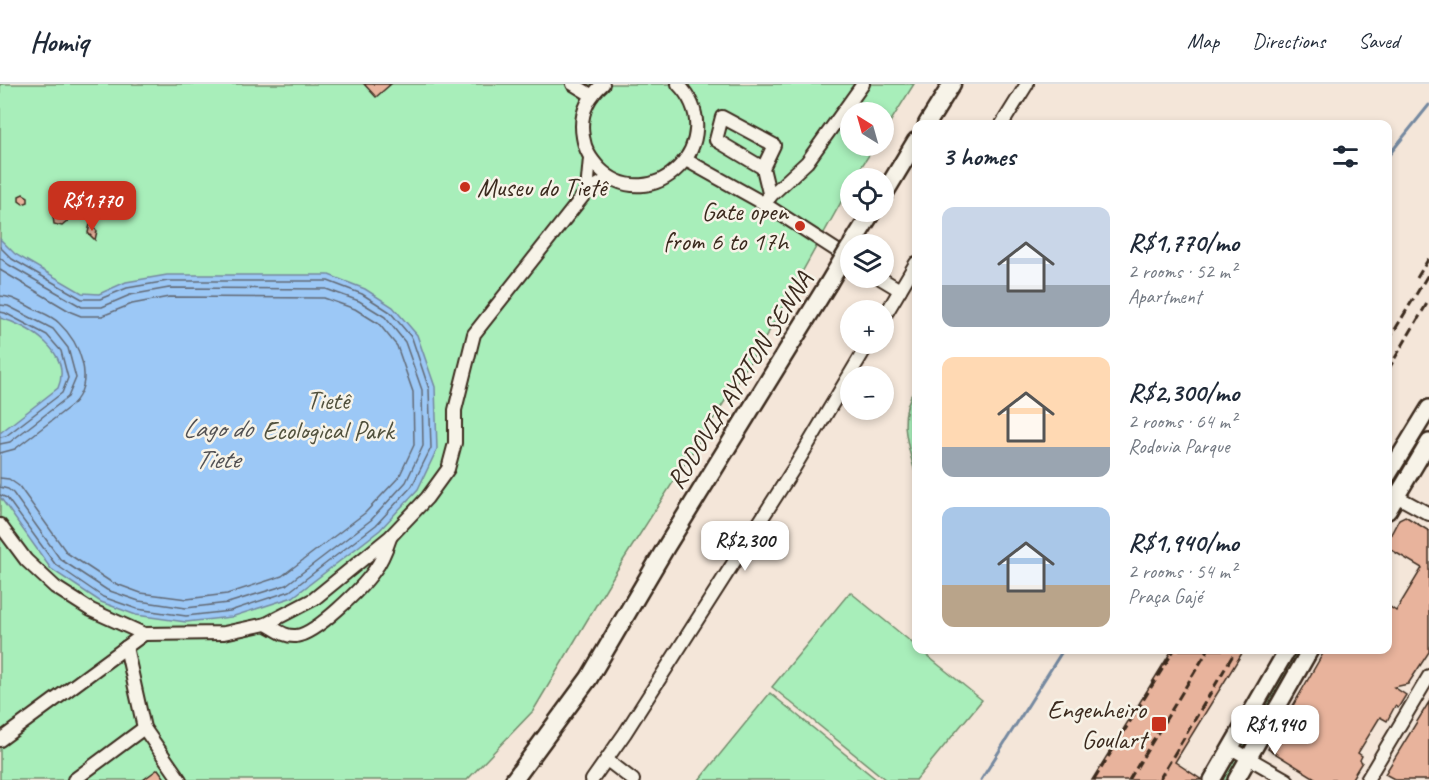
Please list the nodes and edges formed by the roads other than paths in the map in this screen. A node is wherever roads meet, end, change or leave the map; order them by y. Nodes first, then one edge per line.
1 (573, 84) edge
2 (603, 84) edge
3 (678, 84) edge
4 (863, 84) edge
5 (952, 84) edge
6 (1027, 84) edge
7 (591, 95) junction
8 (930, 120) edge
9 (1004, 120) edge
10 (912, 148) edge
11 (590, 158) junction
12 (686, 160) junction
13 (763, 168) junction
14 (894, 177) edge
15 (610, 178) junction
16 (588, 192) junction
17 (766, 200) junction
18 (840, 252) edge
19 (840, 264) edge
20 (912, 270) edge
21 (894, 286) edge
22 (900, 290) junction
23 (894, 300) edge
24 (862, 354) edge
25 (1429, 408) edge
26 (1429, 442) edge
27 (1392, 468) edge
28 (1396, 496) junction
29 (1392, 504) edge
30 (1429, 514) edge
31 (0, 525) edge
32 (390, 537) junction
33 (266, 624) junction
34 (144, 634) junction
35 (126, 647) junction
36 (1285, 654) edge
37 (1308, 654) edge
38 (1429, 676) edge
39 (144, 728) junction
40 (0, 740) edge
41 (1232, 747) junction
42 (1249, 758) junction
43 (607, 760) junction
44 (74, 780) edge
45 (180, 780) edge
46 (514, 780) edge
47 (592, 780) edge
48 (633, 780) edge
49 (1212, 780) edge
50 (1236, 780) edge
51 (1287, 780) edge
52 (1367, 780) edge

1 - 7 street
2 - 7 street
3 - 12 street
4 - 17 street
5 - 8 highway
6 - 9 street
7 - 11 street
10 - 14 highway
11 - 15 street
11 - 16 street
12 - 15 street
12 - 17 street
13 - 13 street
13 - 17 street
15 - 16 street
16 - 32 street
17 - 18 street
19 - 46 highway, RODOVIA AYRTON SENNA, bridge
20 - 22 street
21 - 22 street
22 - 23 street
24 - 43 street
25 - 27 main road
26 - 28 main road
28 - 29 main road
28 - 30 street
31 - 34 street
32 - 33 street
32 - 33 street
33 - 34 street
34 - 35 street
35 - 39 street
35 - 40 street
36 - 41 main road
37 - 42 main road
38 - 52 street
39 - 44 street
39 - 45 street
41 - 42 street
41 - 49 main road
42 - 50 main road
42 - 51 street
43 - 47 street
43 - 48 street

